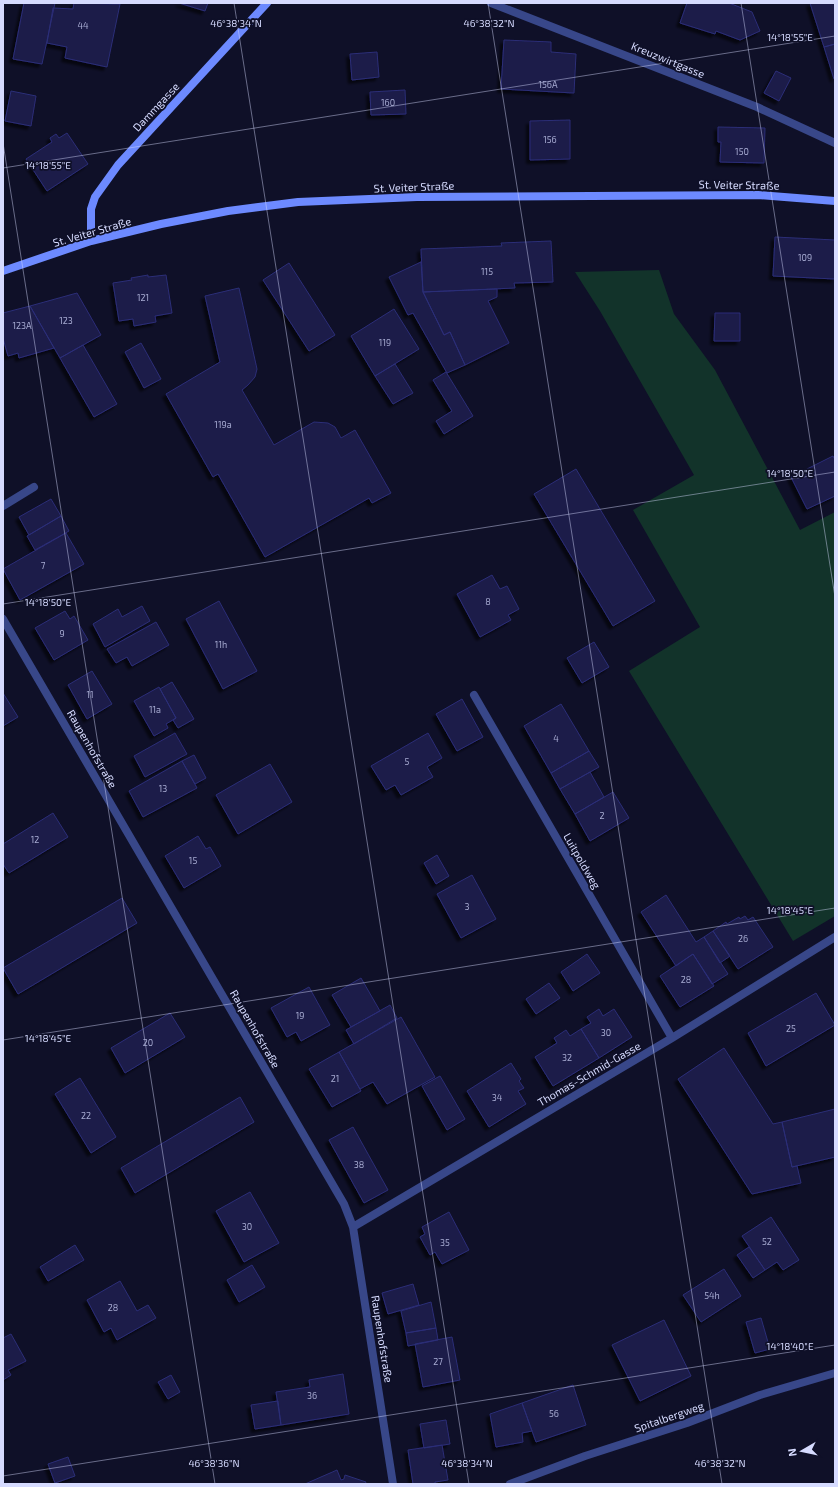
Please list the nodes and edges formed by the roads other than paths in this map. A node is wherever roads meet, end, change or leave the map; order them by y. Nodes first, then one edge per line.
1 (268, 3) edge
2 (492, 3) edge
3 (835, 143) edge
4 (835, 200) edge
5 (91, 241) junction
6 (3, 272) edge
7 (34, 487) dead end
8 (3, 506) edge
9 (3, 619) edge
10 (474, 695) dead end
11 (835, 937) edge
12 (672, 1038) junction
13 (353, 1227) junction
14 (835, 1373) edge
15 (393, 1484) edge
16 (510, 1484) edge

1 - 5 main road, Dammgasse
2 - 3 street, Kreuzwirtgasse
4 - 5 main road, St. Veiter Straße
5 - 6 main road, St. Veiter Straße
7 - 8 street
9 - 13 street, Raupenhofstraße
10 - 12 street, Luitpoldweg
11 - 12 street, Thomas-Schmid-Gasse
12 - 13 street, Thomas-Schmid-Gasse
13 - 15 street, Raupenhofstraße
14 - 16 street, Spitalbergweg

